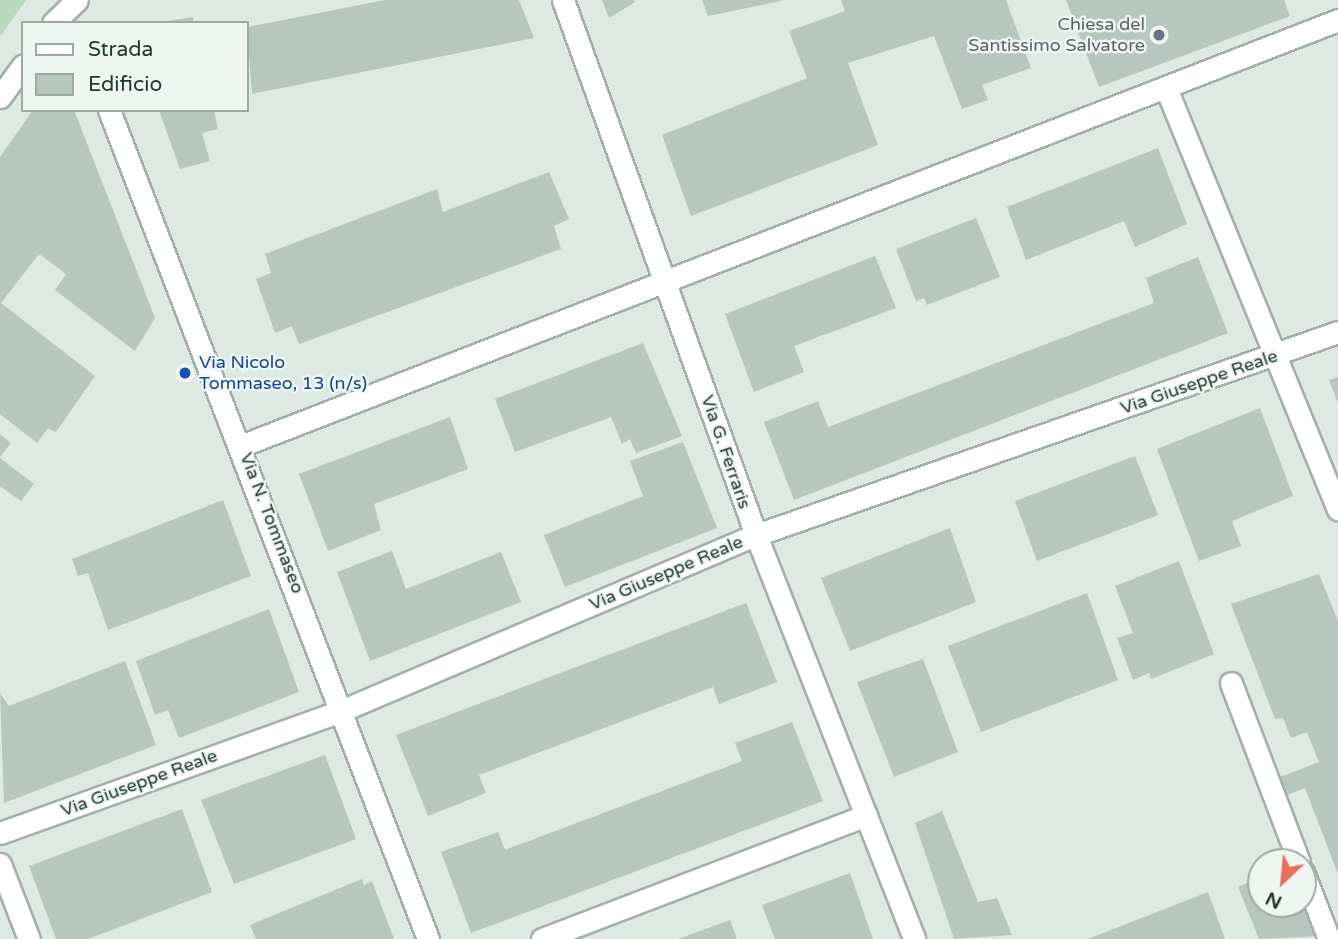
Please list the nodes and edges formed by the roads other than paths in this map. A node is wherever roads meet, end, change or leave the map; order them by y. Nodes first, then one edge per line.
1 (563, 0) edge
2 (73, 9) edge
3 (1338, 20) edge
4 (56, 21) edge
5 (21, 68) edge
6 (1166, 88) junction
7 (0, 97) edge
8 (110, 112) edge
9 (666, 280) junction
10 (1338, 332) edge
11 (1277, 355) junction
12 (243, 445) junction
13 (1338, 509) edge
14 (756, 535) junction
15 (1231, 683) dead end
16 (344, 710) junction
17 (866, 815) junction
18 (0, 833) edge
19 (1294, 848) edge
20 (0, 864) edge
21 (1317, 908) edge
22 (29, 939) edge
23 (428, 939) edge
24 (542, 939) edge
25 (914, 939) edge
26 (1329, 939) edge

1 - 9 street, Via G. Ferraris
2 - 4 street
3 - 6 street
5 - 7 street
6 - 9 street
6 - 11 street
8 - 12 street, Via N. Tommaseo
9 - 12 street
9 - 14 street, Via G. Ferraris
10 - 11 street, Via Giuseppe Reale
11 - 13 street
11 - 14 street, Via Giuseppe Reale
12 - 16 street, Via N. Tommaseo
14 - 16 street, Via Giuseppe Reale
14 - 17 street, Via G. Ferraris
15 - 19 street
16 - 18 street, Via Giuseppe Reale
16 - 23 street, Via N. Tommaseo
17 - 24 street
17 - 25 street, Via G. Ferraris
20 - 22 street
21 - 26 street

